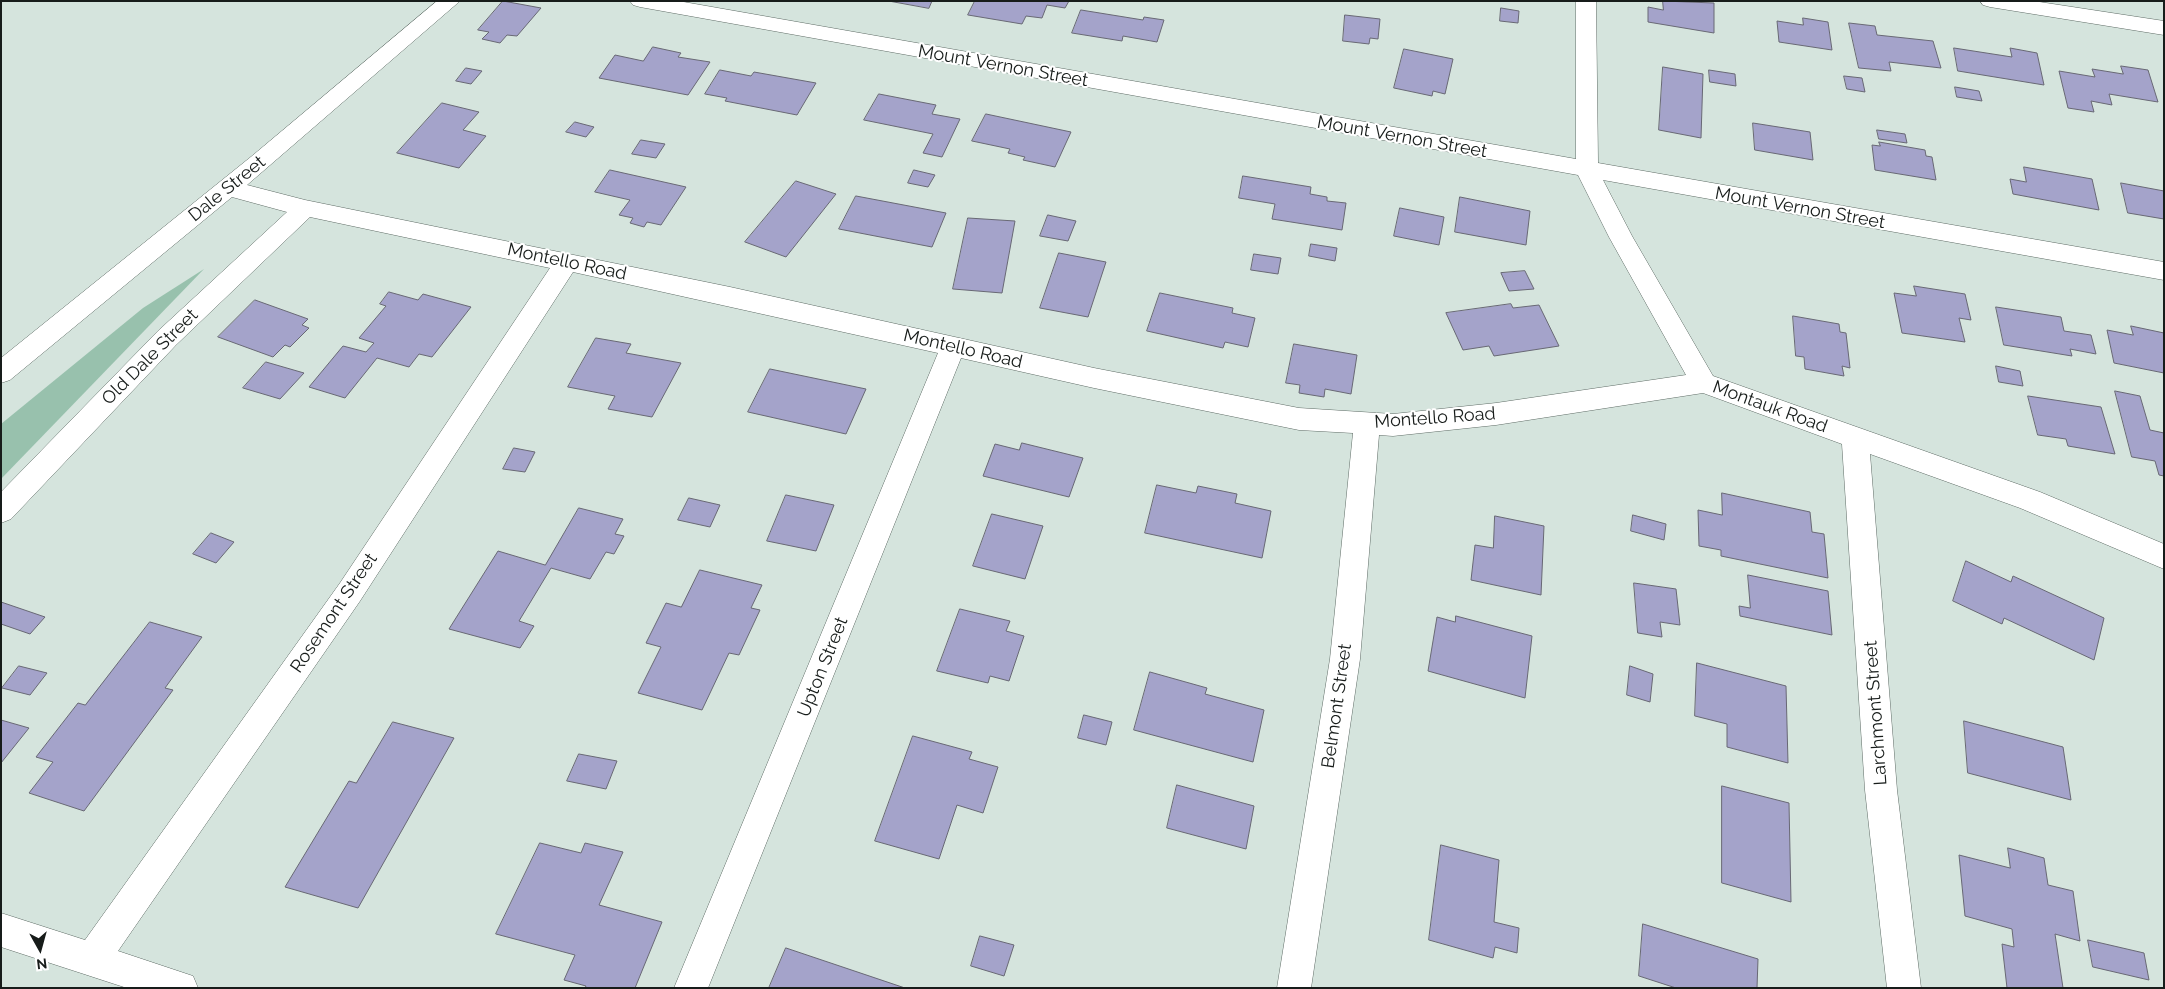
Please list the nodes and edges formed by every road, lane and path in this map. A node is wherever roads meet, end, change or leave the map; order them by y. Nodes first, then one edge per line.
1 (450, 1) edge
2 (640, 1) edge
3 (1586, 1) edge
4 (1990, 1) edge
5 (2089, 9) edge
6 (2164, 28) edge
7 (1587, 170) junction
8 (228, 188) junction
9 (305, 208) junction
10 (567, 262) junction
11 (2164, 271) edge
12 (953, 346) junction
13 (1, 372) edge
14 (1704, 383) junction
15 (1367, 423) junction
16 (1855, 437) junction
17 (1, 511) edge
18 (2164, 557) edge
19 (1, 930) edge
20 (92, 959) junction
21 (181, 988) edge
22 (691, 988) edge
23 (1294, 988) edge
24 (1904, 988) edge

1 - 8 street, Dale Street
2 - 7 street, Mount Vernon Street
3 - 7 street, Montauk Road
4 - 5 street
5 - 6 street
7 - 11 street, Mount Vernon Street
7 - 14 street, Montauk Road
8 - 9 street, Montello Road
8 - 13 street, Dale Street
9 - 10 street, Montello Road
9 - 17 street, Old Dale Street
10 - 12 street, Montello Road
10 - 20 street, Rosemont Street
12 - 15 street, Montello Road
12 - 22 street, Upton Street
14 - 15 street, Montello Road
14 - 16 street, Montauk Road
15 - 23 street, Belmont Street
16 - 18 street, Montauk Road
16 - 24 street, Larchmont Street
19 - 20 street
20 - 21 street

